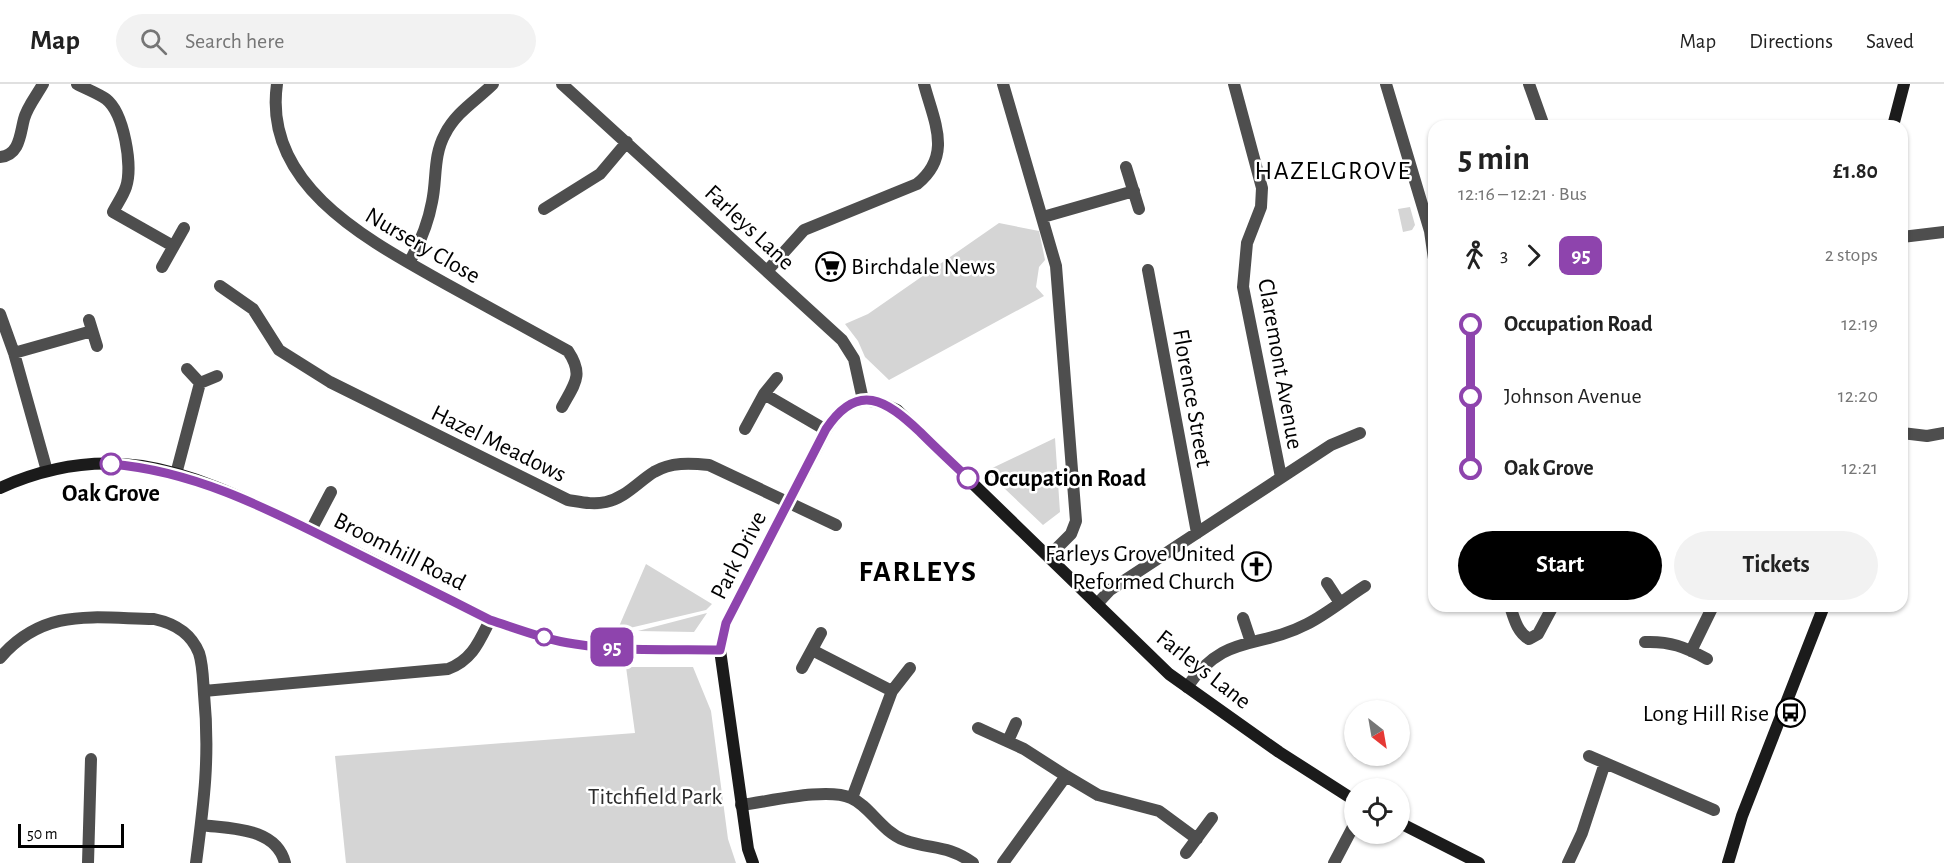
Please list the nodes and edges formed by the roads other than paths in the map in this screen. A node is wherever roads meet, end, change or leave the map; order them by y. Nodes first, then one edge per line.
1 (43, 84) edge
2 (77, 84) edge
3 (277, 84) edge
4 (494, 84) edge
5 (562, 84) edge
6 (924, 84) edge
7 (1003, 84) edge
8 (1234, 84) edge
9 (1386, 84) edge
10 (1529, 84) edge
11 (1903, 84) edge
12 (1542, 120) edge
13 (1894, 120) edge
14 (627, 142) junction
15 (0, 157) edge
16 (1126, 167) dead end
17 (1134, 191) junction
18 (1139, 209) dead end
19 (544, 210) dead end
20 (1044, 218) junction
21 (1428, 224) edge
22 (184, 228) dead end
23 (1944, 232) edge
24 (1908, 236) edge
25 (173, 246) junction
26 (409, 263) junction
27 (162, 267) dead end
28 (1148, 270) dead end
29 (767, 271) junction
30 (220, 286) dead end
31 (0, 314) edge
32 (97, 346) dead end
33 (14, 353) junction
34 (188, 369) dead end
35 (217, 376) dead end
36 (777, 378) dead end
37 (200, 383) junction
38 (764, 394) junction
39 (863, 399) junction
40 (562, 407) dead end
41 (745, 429) dead end
42 (826, 429) junction
43 (1360, 433) dead end
44 (1944, 433) edge
45 (1908, 434) edge
46 (47, 471) junction
47 (176, 474) junction
48 (1281, 477) junction
49 (0, 488) edge
50 (331, 492) dead end
51 (788, 503) junction
52 (836, 525) dead end
53 (311, 530) junction
54 (1197, 533) junction
55 (1049, 556) junction
56 (1327, 583) dead end
57 (1365, 586) dead end
58 (1340, 603) junction
59 (1097, 604) junction
60 (1512, 612) edge
61 (1550, 612) edge
62 (1710, 612) edge
63 (1822, 612) edge
64 (1244, 618) dead end
65 (490, 620) junction
66 (821, 633) dead end
67 (1251, 642) junction
68 (1645, 642) dead end
69 (720, 650) junction
70 (812, 650) junction
71 (1691, 651) junction
72 (0, 658) edge
73 (1707, 659) dead end
74 (802, 668) dead end
75 (910, 668) dead end
76 (1187, 687) junction
77 (892, 691) junction
78 (204, 692) junction
79 (1016, 723) dead end
80 (978, 728) dead end
81 (1008, 741) junction
82 (1589, 756) dead end
83 (91, 759) dead end
84 (1605, 763) junction
85 (1066, 776) junction
86 (1344, 794) edge
87 (852, 798) junction
88 (741, 806) junction
89 (1713, 810) dead end
90 (1212, 818) dead end
91 (201, 825) junction
92 (1410, 828) edge
93 (1197, 838) junction
94 (1344, 844) edge
95 (1186, 852) dead end
96 (88, 863) edge
97 (196, 863) edge
98 (285, 863) edge
99 (753, 863) edge
100 (973, 863) edge
101 (1003, 863) edge
102 (1334, 863) edge
103 (1479, 863) edge
104 (1568, 863) edge
105 (1728, 863) edge

1 - 15 street
2 - 25 street
3 - 26 street, Nursery Close
4 - 26 street
5 - 14 street, Farleys Lane
6 - 29 street
7 - 20 street
8 - 48 street, Claremont Avenue
9 - 21 street
10 - 12 street
11 - 13 street
14 - 19 street
14 - 29 street, Farleys Lane
16 - 17 street
17 - 18 street
17 - 20 street
20 - 55 street
22 - 25 street
23 - 24 street
25 - 27 street
26 - 40 street, Nursery Close
28 - 54 street, Florence Street
29 - 39 street, Farleys Lane
30 - 51 street, Hazel Meadows
31 - 33 street
32 - 33 street
33 - 46 street
34 - 37 street
35 - 37 street
36 - 38 street
37 - 47 street
38 - 41 street
38 - 42 street
39 - 42 street, Park Drive
39 - 55 street, Farleys Lane
42 - 51 street, Park Drive
43 - 48 street
44 - 45 street
46 - 47 street, Broomhill Road
46 - 49 street, Broomhill Road
47 - 53 street, Broomhill Road
48 - 54 street
50 - 53 street
51 - 52 street, Hazel Meadows
51 - 69 street, Park Drive
53 - 65 street, Broomhill Road
54 - 59 street
55 - 59 street, Farleys Lane
56 - 58 street
57 - 58 street
58 - 67 street
59 - 76 street, Farleys Lane
60 - 61 street
62 - 71 street
63 - 105 street
64 - 67 street
65 - 69 street, Broomhill Road
65 - 78 street
66 - 70 street
67 - 76 street
68 - 71 street
69 - 88 street, Park Drive
70 - 74 street
70 - 77 street
71 - 73 street
72 - 78 street
75 - 77 street
76 - 86 street, Farleys Lane
77 - 87 street
78 - 91 street
79 - 81 street
80 - 81 street
81 - 85 street
82 - 84 street
83 - 96 street
84 - 89 street
84 - 104 street
85 - 93 street
85 - 101 street
87 - 88 street
87 - 100 street
88 - 99 street, Park Drive
90 - 93 street
91 - 97 street
91 - 98 street
92 - 103 street
93 - 95 street
94 - 102 street

